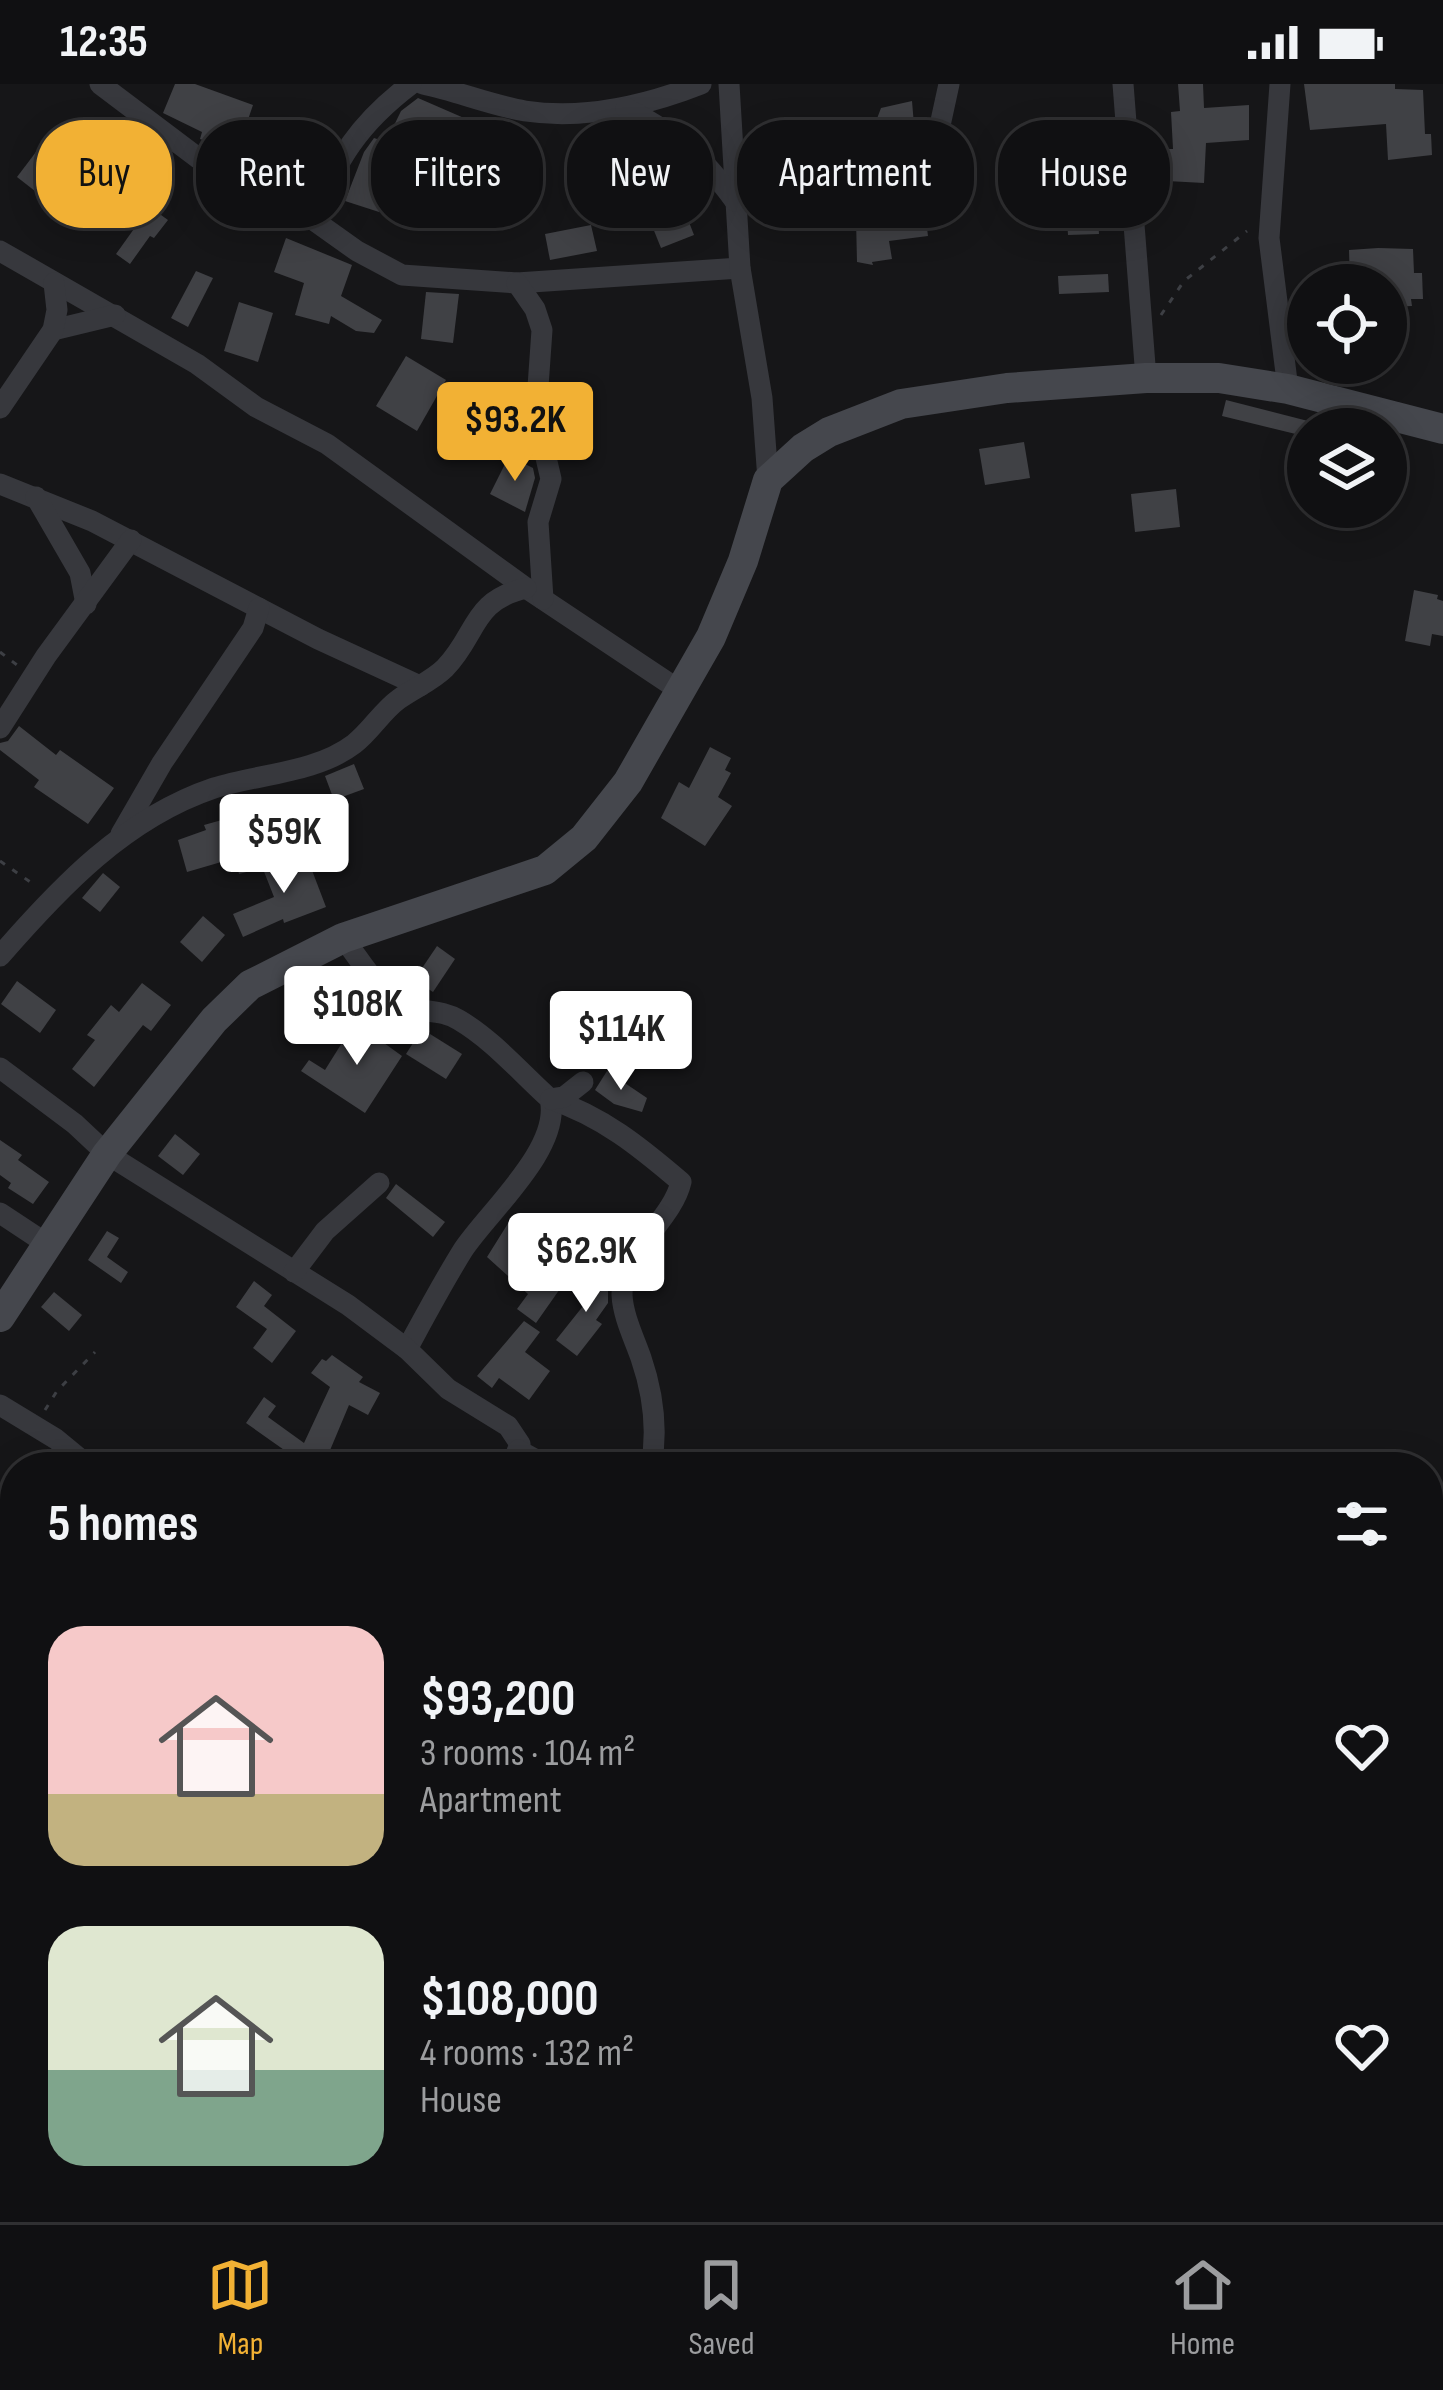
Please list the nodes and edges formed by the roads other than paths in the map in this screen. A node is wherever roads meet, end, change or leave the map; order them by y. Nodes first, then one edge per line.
1 (100, 84) edge
2 (411, 84) edge
3 (423, 84) edge
4 (701, 84) edge
5 (729, 84) edge
6 (949, 84) edge
7 (1123, 84) edge
8 (1280, 84) edge
9 (626, 108) junction
10 (941, 120) edge
11 (347, 147) edge
12 (196, 156) edge
13 (735, 201) junction
14 (325, 228) edge
15 (0, 251) edge
16 (740, 268) junction
17 (54, 283) junction
18 (517, 283) junction
19 (115, 315) junction
20 (53, 330) junction
21 (1146, 378) junction
22 (1288, 389) junction
23 (0, 408) edge
24 (1443, 429) edge
25 (768, 480) junction
26 (0, 484) edge
27 (36, 496) junction
28 (131, 540) junction
29 (535, 593) junction
30 (86, 604) junction
31 (259, 608) junction
32 (420, 686) junction
33 (682, 692) junction
34 (0, 728) edge
35 (118, 839) junction
36 (343, 938) junction
37 (0, 956) edge
38 (0, 1068) edge
39 (583, 1082) dead end
40 (550, 1099) junction
41 (107, 1154) junction
42 (379, 1183) dead end
43 (0, 1213) edge
44 (50, 1246) junction
45 (294, 1272) junction
46 (0, 1317) edge
47 (407, 1349) junction
48 (0, 1405) edge
49 (70, 1452) edge
50 (516, 1452) edge
51 (654, 1452) edge

1 - 12 street
2 - 11 street
3 - 9 street
4 - 9 street
5 - 13 street
6 - 10 street
7 - 21 street
8 - 22 street
9 - 13 street
13 - 16 street
14 - 18 street
15 - 17 street
16 - 18 street
16 - 25 street
17 - 19 street
17 - 20 street
18 - 29 street
19 - 20 street
19 - 29 street
20 - 23 street
21 - 22 street
21 - 25 street
22 - 24 street
25 - 33 street
26 - 27 street
27 - 28 street
27 - 30 street
28 - 30 street
28 - 31 street
29 - 32 street
29 - 33 street
30 - 34 street
31 - 32 street
31 - 35 street
32 - 35 street
33 - 36 street
35 - 37 street
36 - 40 street
36 - 41 street
38 - 41 street
39 - 40 street
40 - 47 street
40 - 51 street
41 - 44 street
41 - 45 street
42 - 45 street
43 - 44 street
44 - 46 street
45 - 47 street
47 - 50 street
48 - 49 street

